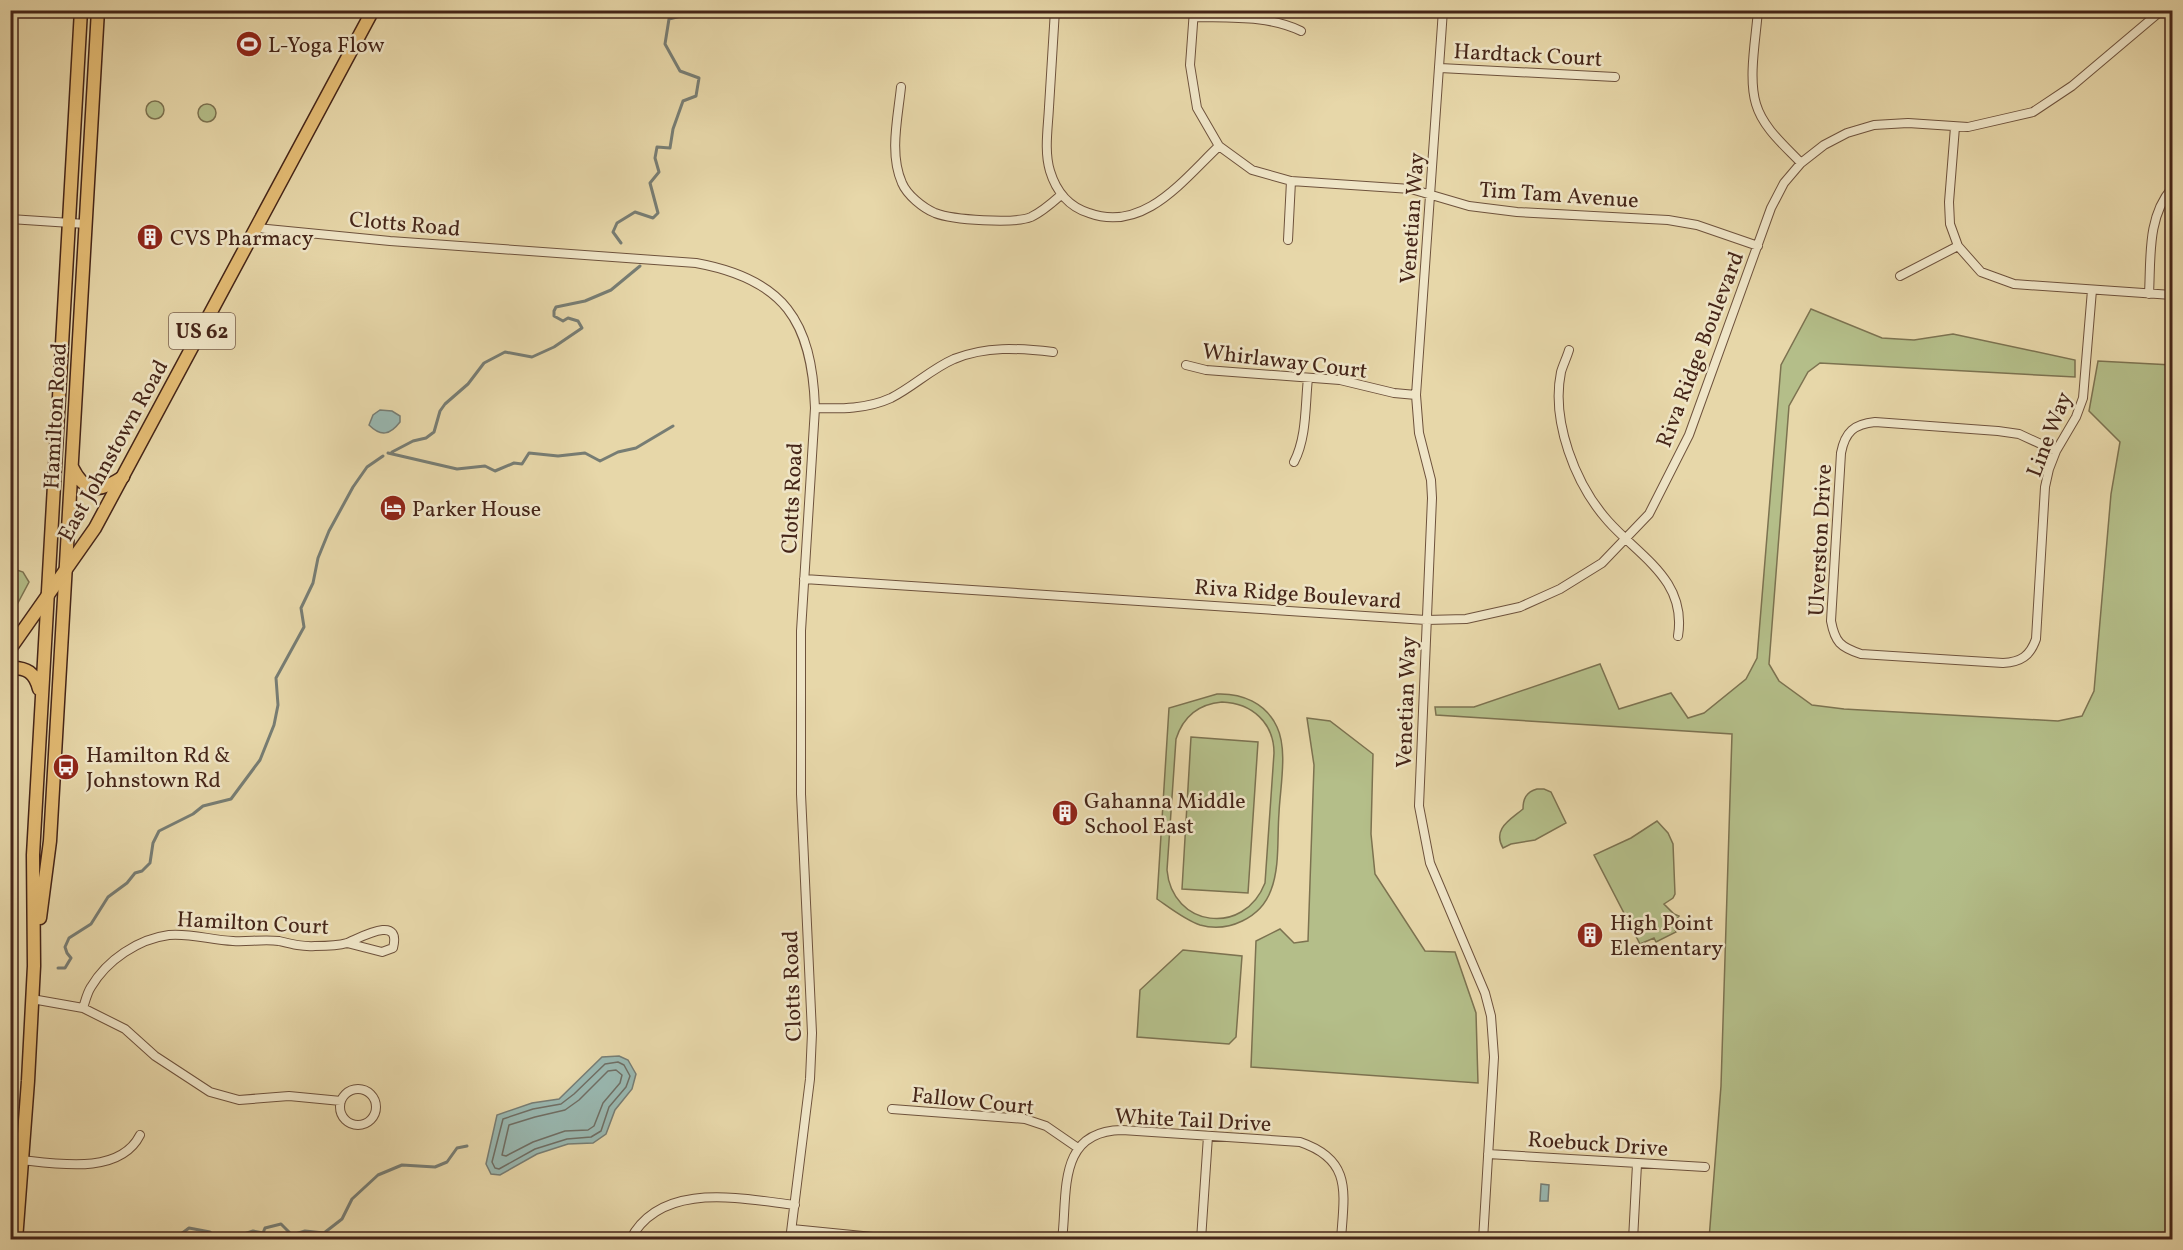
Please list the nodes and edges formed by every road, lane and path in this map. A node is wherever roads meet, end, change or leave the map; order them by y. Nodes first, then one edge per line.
1 (81, 10) edge
2 (98, 10) edge
3 (373, 10) edge
4 (1055, 10) edge
5 (1443, 10) edge
6 (1758, 10) edge
7 (2162, 10) edge
8 (1194, 14) edge
9 (1301, 31) dead end
10 (1440, 68) junction
11 (1614, 77) dead end
12 (901, 87) dead end
13 (1955, 127) junction
14 (1218, 146) junction
15 (1802, 163) junction
16 (1292, 181) junction
17 (2172, 188) edge
18 (1430, 193) junction
19 (1061, 195) junction
20 (10, 219) edge
21 (68, 223) junction
22 (86, 224) junction
23 (257, 228) junction
24 (1288, 240) dead end
25 (1758, 246) junction
26 (1958, 246) junction
27 (1900, 276) dead end
28 (2092, 290) junction
29 (2149, 294) junction
30 (2172, 295) edge
31 (1569, 350) dead end
32 (1053, 352) dead end
33 (1186, 365) dead end
34 (1308, 378) junction
35 (1416, 395) junction
36 (815, 408) junction
37 (2056, 451) junction
38 (1294, 462) dead end
39 (72, 468) junction
40 (123, 477) junction
41 (1626, 539) junction
42 (66, 572) junction
43 (804, 579) junction
44 (46, 598) junction
45 (1426, 620) junction
46 (1678, 636) dead end
47 (10, 649) edge
48 (2025, 658) joint
49 (10, 668) edge
50 (41, 701) junction
51 (347, 943) junction
52 (34, 966) junction
53 (32, 999) junction
54 (83, 1008) junction
55 (342, 1101) junction
56 (892, 1109) dead end
57 (140, 1135) dead end
58 (1208, 1136) junction
59 (1078, 1148) junction
60 (1488, 1154) junction
61 (21, 1160) junction
62 (1637, 1164) junction
63 (1706, 1167) dead end
64 (795, 1204) junction
65 (792, 1228) junction
66 (15, 1233) edge
67 (630, 1239) edge
68 (790, 1239) edge
69 (903, 1239) edge
70 (1062, 1239) edge
71 (1201, 1239) edge
72 (1341, 1239) edge
73 (1483, 1239) edge
74 (1633, 1239) edge

1 - 21 main road, Hamilton Road
2 - 22 main road, Hamilton Road
3 - 23 main road, East Johnstown Road / US 62
4 - 19 street
5 - 10 street, Venetian Way
6 - 15 street
7 - 13 street, Riva Ridge Boulevard
8 - 9 street
8 - 14 street, Tim Tam Avenue
10 - 11 street, Hardtack Court
10 - 18 street, Venetian Way
12 - 19 street
13 - 15 street, Riva Ridge Boulevard
13 - 26 street
14 - 16 street, Tim Tam Avenue
14 - 19 street
15 - 25 street, Riva Ridge Boulevard
16 - 18 street, Tim Tam Avenue
16 - 24 street
17 - 29 street
18 - 25 street, Tim Tam Avenue
18 - 35 street, Venetian Way
20 - 21 street
21 - 22 street
21 - 44 main road, Hamilton Road
22 - 39 main road, Hamilton Road
23 - 36 street, Clotts Road
23 - 40 main road, East Johnstown Road / US 62
25 - 41 street, Riva Ridge Boulevard
26 - 27 street
26 - 28 street
28 - 29 street
28 - 37 street, Line Way
29 - 30 street
31 - 41 street
32 - 36 street
33 - 34 street, Whirlaway Court
34 - 35 street, Whirlaway Court
34 - 38 street
35 - 45 street, Venetian Way
36 - 43 street, Clotts Road
37 - 48 street, Line Way
37 - 48 street, Ulverston Drive
39 - 40 main road
39 - 42 main road, Hamilton Road
40 - 42 main road, East Johnstown Road / US 62
41 - 45 street, Riva Ridge Boulevard
41 - 46 street
42 - 44 main road, East Johnstown Road / US 62
42 - 52 main road, Hamilton Road
43 - 45 street, Riva Ridge Boulevard
43 - 64 street, Clotts Road
44 - 47 main road, East Johnstown Road / US 62
44 - 50 main road, Hamilton Road
45 - 60 street, Venetian Way
49 - 50 main road
50 - 52 main road, Hamilton Road
51 - 51 street, Hamilton Court
51 - 54 street, Hamilton Court
52 - 53 main road, Hamilton Road
53 - 54 street
53 - 61 main road, Hamilton Road
54 - 55 street
55 - 55 street
56 - 59 street, Fallow Court
57 - 61 street
58 - 59 street, White Tail Drive
58 - 71 street
58 - 72 street, White Tail Drive
59 - 70 street
60 - 62 street, Roebuck Drive
60 - 73 street, Venetian Way
61 - 66 main road, Hamilton Road
62 - 63 street, Roebuck Drive
62 - 74 street
64 - 65 street, Clotts Road
64 - 67 street
65 - 68 street, Clotts Road
65 - 69 street

